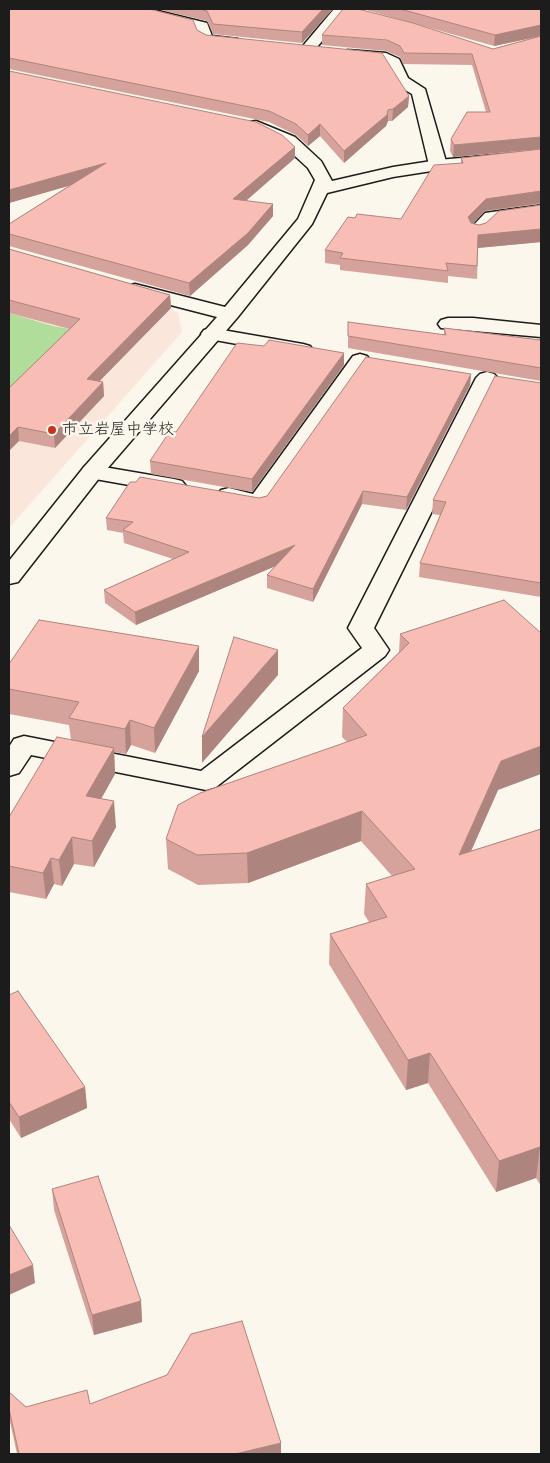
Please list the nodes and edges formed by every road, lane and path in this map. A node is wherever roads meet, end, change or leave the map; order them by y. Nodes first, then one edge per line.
1 (134, 9) edge
2 (341, 9) edge
3 (361, 14) edge
4 (253, 45) edge
5 (289, 48) edge
6 (307, 50) junction
7 (236, 121) edge
8 (541, 156) edge
9 (438, 165) junction
10 (321, 189) junction
11 (541, 210) edge
12 (478, 230) edge
13 (118, 286) edge
14 (230, 314) junction
15 (448, 324) dead end
16 (541, 331) edge
17 (211, 334) junction
18 (486, 378) dead end
19 (92, 472) junction
20 (13, 566) edge
21 (9, 767) edge

1 - 4 street
2 - 3 street
2 - 6 street
5 - 6 street
6 - 9 street
7 - 10 street
8 - 9 street
9 - 10 street
10 - 14 street
11 - 12 street
13 - 14 street
14 - 17 street
15 - 16 street
17 - 19 street
17 - 19 street
18 - 21 street
19 - 20 street

